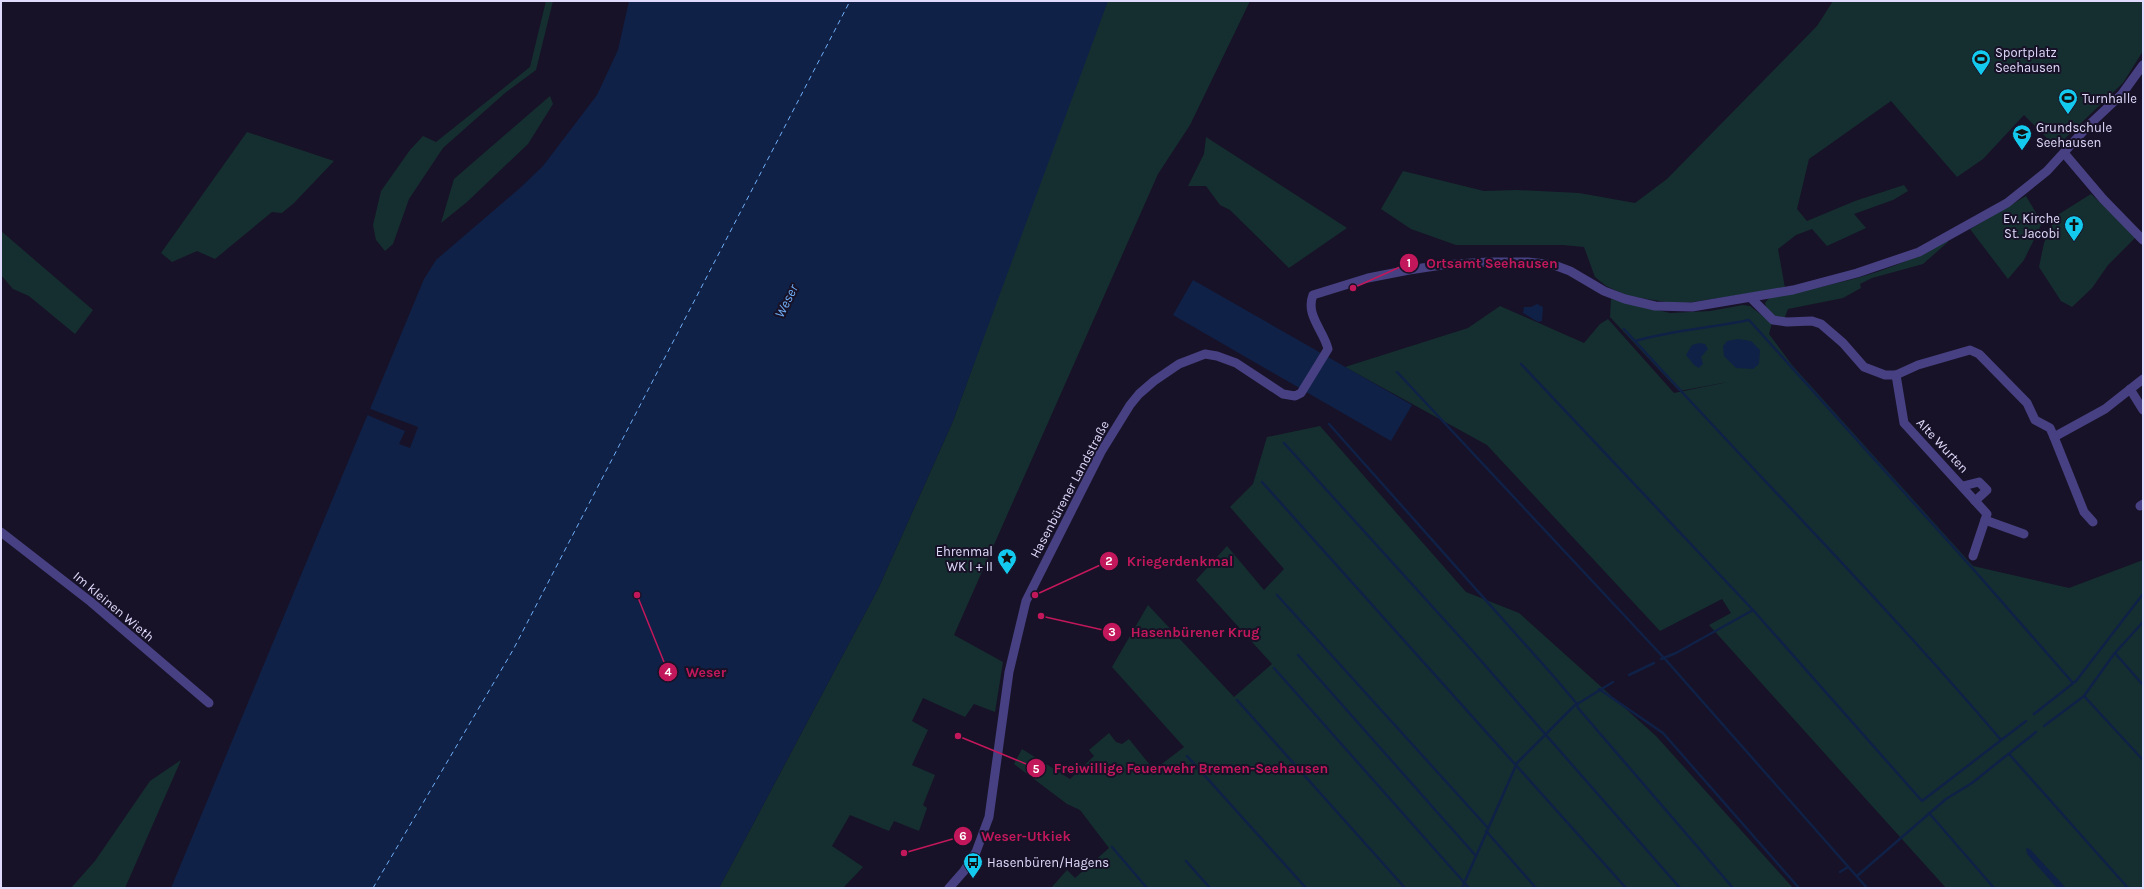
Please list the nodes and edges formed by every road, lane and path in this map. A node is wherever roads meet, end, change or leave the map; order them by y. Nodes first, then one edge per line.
1 (2143, 65) edge
2 (2064, 153) junction
3 (2143, 240) edge
4 (1751, 298) junction
5 (1896, 375) junction
6 (2143, 379) edge
7 (2130, 390) junction
8 (2143, 410) edge
9 (2054, 438) junction
10 (1963, 486) junction
11 (1975, 500) junction
12 (1986, 520) junction
13 (2093, 522) dead end
14 (1, 532) edge
15 (2024, 534) dead end
16 (1973, 556) dead end
17 (209, 703) dead end
18 (949, 888) edge

1 - 2 street, Hasenbürener Landstraße
2 - 3 street
2 - 4 street, Hasenbürener Landstraße
4 - 5 street
4 - 18 street, Hasenbürener Landstraße
5 - 9 street
5 - 10 street, Alte Wurten
6 - 7 street
7 - 8 street
7 - 9 street
9 - 13 street
10 - 11 street, Alte Wurten
10 - 11 street, Alte Wurten
11 - 12 street, Alte Wurten
12 - 15 street
12 - 16 street
14 - 17 street, Im kleinen Wieth

